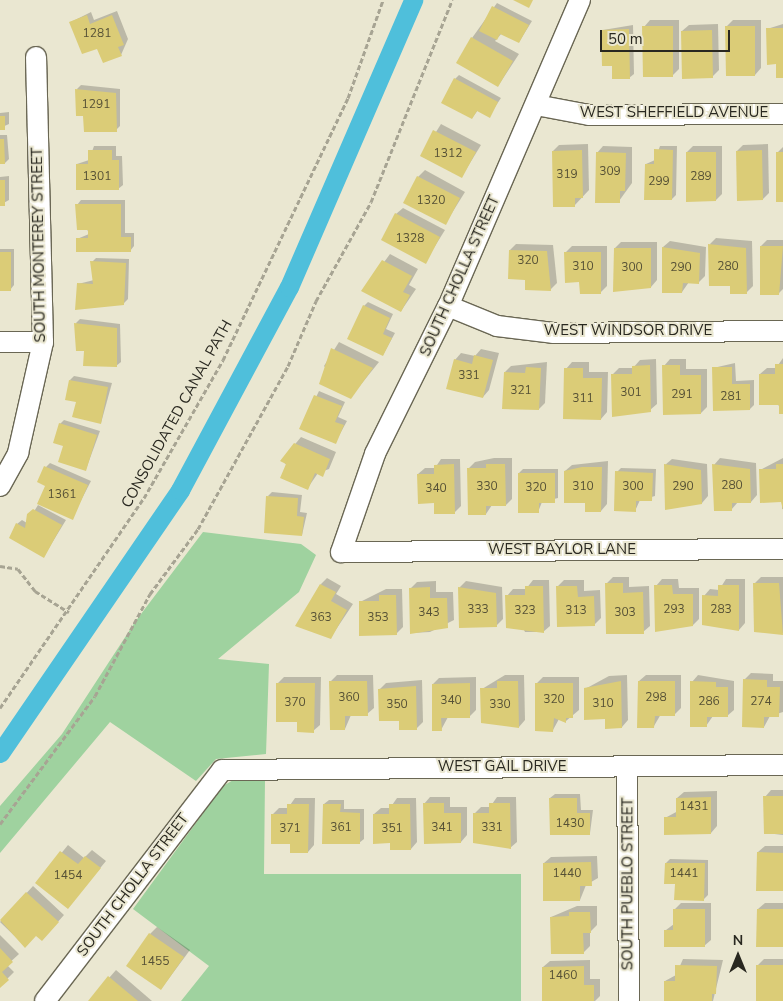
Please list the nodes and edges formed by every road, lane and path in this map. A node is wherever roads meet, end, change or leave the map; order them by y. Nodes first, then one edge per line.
1 (382, 0) edge
2 (452, 0) edge
3 (580, 0) edge
4 (36, 57) dead end
5 (536, 105) junction
6 (783, 114) edge
7 (448, 306) junction
8 (783, 331) edge
9 (0, 342) edge
10 (42, 342) junction
11 (0, 486) edge
12 (783, 549) edge
13 (340, 552) joint
14 (0, 566) edge
15 (69, 612) junction
16 (0, 708) edge
17 (783, 765) edge
18 (627, 767) junction
19 (222, 770) joint
20 (0, 824) edge
21 (45, 1001) edge
22 (628, 1001) edge

1 - 15 path, CONSOLIDATED CANAL PATH
2 - 20 path
3 - 5 street, SOUTH CHOLLA STREET
4 - 10 street, SOUTH MONTEREY STREET
5 - 6 street, WEST SHEFFIELD AVENUE
5 - 7 street, SOUTH CHOLLA STREET
7 - 8 street, WEST WINDSOR DRIVE
7 - 13 street, SOUTH CHOLLA STREET
9 - 10 street
10 - 11 street, SOUTH MONTEREY STREET
12 - 13 street, WEST BAYLOR LANE
14 - 15 path
15 - 16 path, CONSOLIDATED CANAL PATH
17 - 18 street, WEST GAIL DRIVE
18 - 19 street, WEST GAIL DRIVE
18 - 22 street, SOUTH PUEBLO STREET
19 - 21 street, SOUTH CHOLLA STREET

